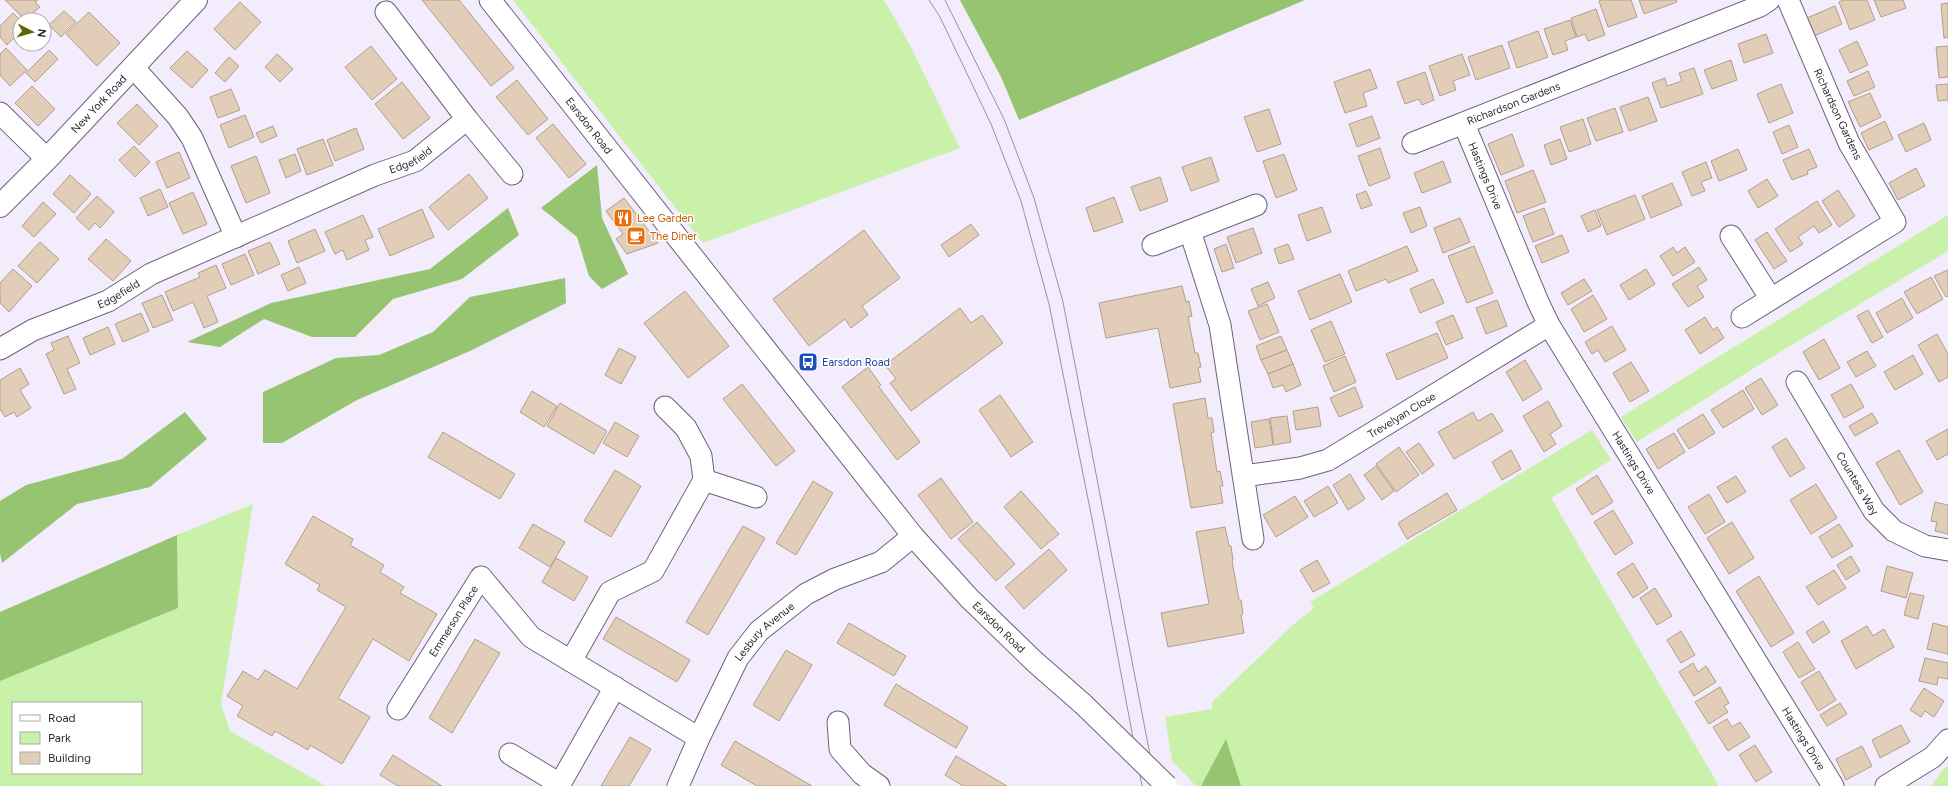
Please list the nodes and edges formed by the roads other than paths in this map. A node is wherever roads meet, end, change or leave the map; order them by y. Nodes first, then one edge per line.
1 (196, 0) edge
2 (490, 0) edge
3 (1769, 0) edge
4 (1788, 0) edge
5 (386, 12) dead end
6 (133, 67) junction
7 (0, 113) edge
8 (467, 119) junction
9 (1464, 124) junction
10 (1413, 142) dead end
11 (47, 159) junction
12 (512, 174) dead end
13 (1256, 205) dead end
14 (0, 206) edge
15 (1190, 231) junction
16 (1731, 236) dead end
17 (236, 237) junction
18 (1153, 245) dead end
19 (1771, 299) junction
20 (1742, 317) dead end
21 (1549, 325) junction
22 (0, 349) edge
23 (1797, 382) dead end
24 (665, 407) dead end
25 (1244, 476) junction
26 (704, 480) junction
27 (756, 497) dead end
28 (913, 536) junction
29 (1253, 539) dead end
30 (1948, 550) edge
31 (571, 661) junction
32 (615, 687) junction
33 (398, 710) dead end
34 (838, 722) dead end
35 (699, 738) junction
36 (1948, 740) edge
37 (510, 754) dead end
38 (678, 786) edge
39 (879, 786) edge
40 (1167, 786) edge
41 (1833, 786) edge
42 (1886, 786) edge

1 - 6 main road, New York Road
2 - 28 street, Earsdon Road
3 - 9 street, Richardson Gardens
4 - 19 street, Richardson Gardens
5 - 8 street
6 - 11 main road, New York Road
6 - 17 street
7 - 11 street
8 - 12 street
8 - 17 street, Edgefield
9 - 10 street, Richardson Gardens
9 - 21 street, Hastings Drive
11 - 14 main road, New York Road
13 - 15 street
15 - 18 street
15 - 25 street
16 - 19 street
17 - 22 street, Edgefield
19 - 20 street, Richardson Gardens
21 - 25 street, Trevelyan Close
21 - 41 street, Hastings Drive
23 - 30 street, Countess Way
24 - 26 street
25 - 29 street
26 - 27 street
26 - 31 street
28 - 35 street, Lesbury Avenue
28 - 40 street, Earsdon Road, bridge
31 - 32 street, Emmerson Place
31 - 33 street, Emmerson Place
32 - 35 street, Emmerson Place
32 - 37 street
34 - 39 street
35 - 38 street, Lesbury Avenue
36 - 42 street

